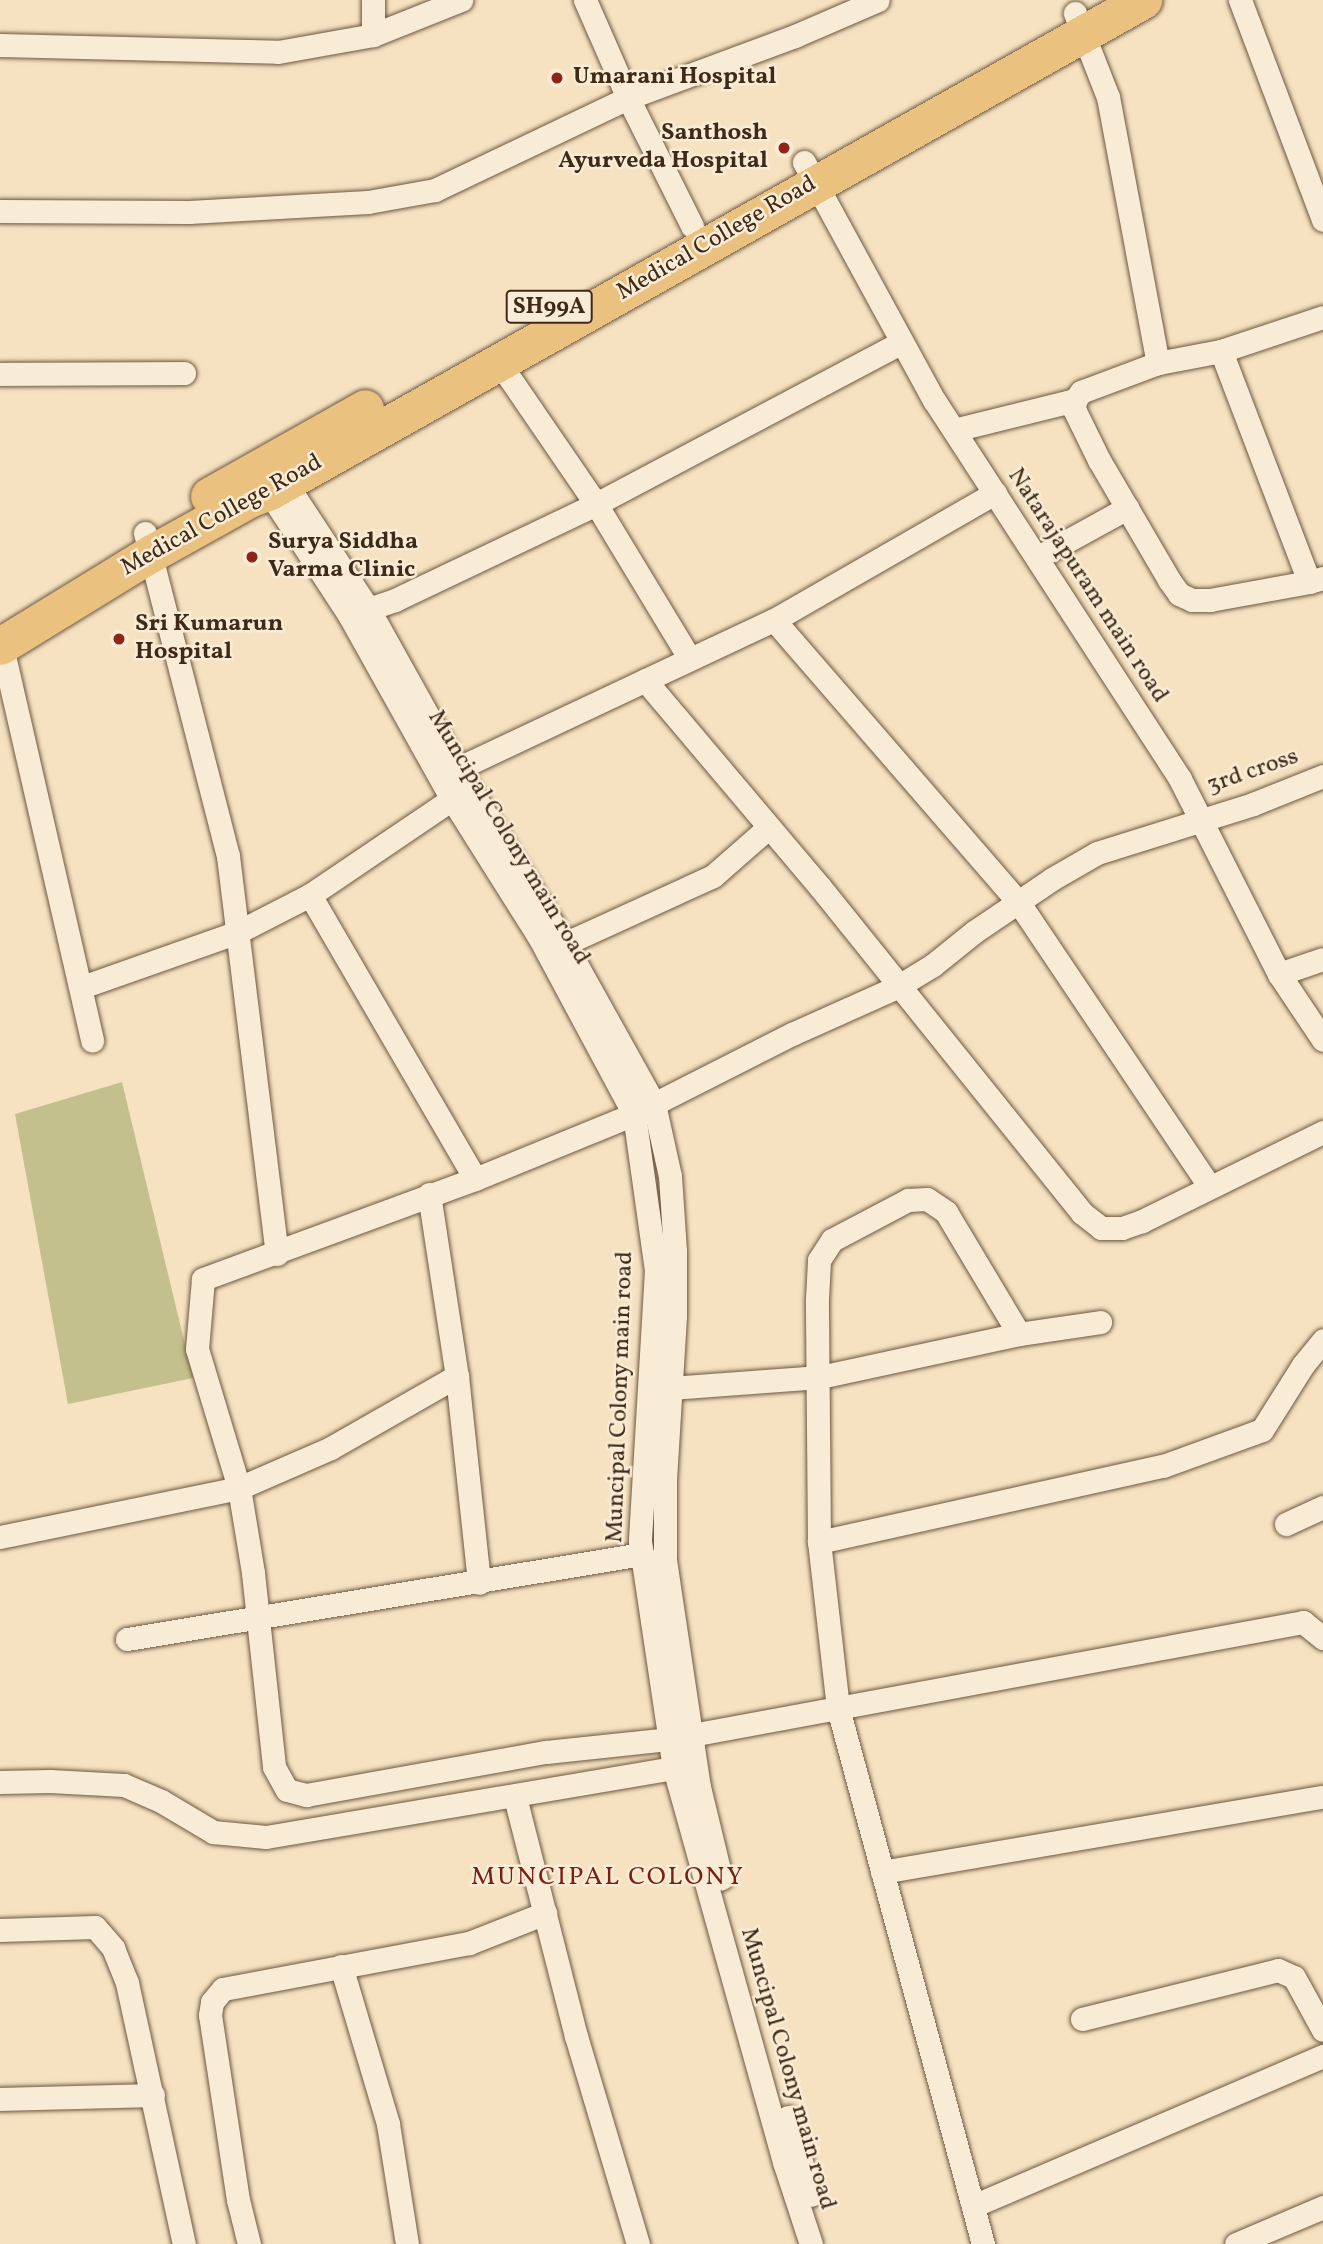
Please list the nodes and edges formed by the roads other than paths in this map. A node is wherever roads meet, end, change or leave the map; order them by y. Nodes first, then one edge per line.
1 (373, 0) edge
2 (461, 0) edge
3 (585, 0) edge
4 (878, 0) edge
5 (1143, 0) edge
6 (1240, 0) edge
7 (1086, 15) edge
8 (373, 34) junction
9 (0, 45) edge
10 (628, 98) junction
11 (809, 172) junction
12 (0, 211) edge
13 (1323, 220) edge
14 (692, 226) junction
15 (1323, 317) edge
16 (902, 342) junction
17 (1222, 351) junction
18 (498, 361) junction
19 (1158, 363) junction
20 (184, 373) dead end
21 (0, 374) edge
22 (1075, 400) junction
23 (954, 430) junction
24 (269, 481) junction
25 (995, 493) junction
26 (596, 504) junction
27 (1126, 508) junction
28 (149, 543) junction
29 (1038, 557) junction
30 (1316, 580) edge
31 (359, 613) junction
32 (774, 620) junction
33 (1, 637) edge
34 (690, 659) junction
35 (645, 680) junction
36 (449, 773) junction
37 (1323, 776) edge
38 (453, 799) junction
39 (1201, 818) junction
40 (769, 827) junction
41 (310, 895) junction
42 (1019, 903) junction
43 (239, 932) junction
44 (556, 948) junction
45 (1323, 959) edge
46 (1279, 974) junction
47 (82, 987) junction
48 (897, 987) junction
49 (1323, 1040) edge
50 (92, 1041) dead end
51 (644, 1109) junction
52 (1323, 1132) edge
53 (475, 1179) junction
54 (1210, 1187) junction
55 (429, 1194) junction
56 (277, 1254) junction
57 (1100, 1322) dead end
58 (1019, 1334) junction
59 (1323, 1340) edge
60 (457, 1376) junction
61 (820, 1377) junction
62 (660, 1388) junction
63 (239, 1488) junction
64 (1323, 1507) edge
65 (1286, 1524) dead end
66 (0, 1537) edge
67 (820, 1542) junction
68 (642, 1554) junction
69 (479, 1583) junction
70 (256, 1620) junction
71 (1323, 1638) edge
72 (127, 1639) dead end
73 (838, 1708) junction
74 (680, 1737) junction
75 (674, 1768) junction
76 (0, 1782) edge
77 (515, 1797) junction
78 (1323, 1797) edge
79 (882, 1871) junction
80 (545, 1913) junction
81 (0, 1930) edge
82 (341, 1966) junction
83 (1082, 2019) dead end
84 (1323, 2029) edge
85 (1323, 2056) edge
86 (153, 2095) junction
87 (0, 2099) edge
88 (973, 2206) junction
89 (1323, 2207) edge
90 (184, 2244) edge
91 (249, 2244) edge
92 (407, 2244) edge
93 (638, 2244) edge
94 (811, 2244) edge
95 (827, 2244) edge
96 (983, 2244) edge
97 (1236, 2244) edge

1 - 8 street
2 - 8 street
3 - 10 street
4 - 10 street
5 - 7 main road, Medical College Road / SH99A
6 - 13 street
7 - 11 main road, Medical College Road / SH99A
7 - 19 street
8 - 9 street
10 - 12 street
10 - 14 street
11 - 14 main road, Medical College Road / SH99A
11 - 16 street, Natarajapuram main road
11 - 18 main road, Medical College Road / SH99A
14 - 24 main road, Medical College Road / SH99A
15 - 17 street
16 - 23 street, Natarajapuram main road
16 - 26 street
17 - 19 street
17 - 30 street
18 - 24 main road, Medical College Road / SH99A
18 - 26 street
19 - 22 street
20 - 21 street
22 - 23 street
22 - 27 street
23 - 25 street, Natarajapuram main road
24 - 28 main road, Medical College Road / SH99A
24 - 31 street, Muncipal Colony main road
25 - 29 street, Natarajapuram main road
25 - 32 street
26 - 31 street
26 - 34 street
27 - 29 street
27 - 30 street
28 - 33 main road, Medical College Road / SH99A
28 - 43 street
29 - 39 street, Natarajapuram main road
31 - 36 street, Muncipal Colony main road
32 - 34 street
32 - 42 street
33 - 47 street
34 - 35 street
35 - 36 street
35 - 40 street
36 - 38 street, Muncipal Colony main road
36 - 44 street
37 - 39 street, 3rd cross
38 - 41 street
38 - 44 street, Muncipal Colony main road
39 - 42 street, 3rd cross
39 - 46 street, Natarajapuram main road
40 - 44 street
40 - 48 street
41 - 43 street
41 - 53 street
42 - 48 street, 3rd cross
42 - 54 street
43 - 47 street
43 - 56 street
44 - 51 street, Muncipal Colony main road
45 - 46 street
46 - 49 street, Natarajapuram main road
47 - 50 street
48 - 51 street, 3rd cross
48 - 54 street
51 - 53 street, 3rd cross
51 - 62 street, Muncipal Colony main road
52 - 54 street
53 - 55 street, 3rd cross
55 - 56 street, 3rd cross
55 - 60 street
56 - 63 street, 3rd cross
57 - 58 street
58 - 61 street
58 - 61 street
59 - 67 street
60 - 63 street
60 - 69 street
61 - 62 street
61 - 67 street
62 - 68 street, Muncipal Colony main road
62 - 74 street
63 - 66 street
63 - 70 street
64 - 65 street
67 - 73 street
68 - 69 street
68 - 74 street, Muncipal Colony main road
69 - 70 street
70 - 72 street
70 - 74 street
71 - 73 street
73 - 74 street
73 - 79 street
74 - 75 street, Muncipal Colony main road
74 - 95 street
75 - 77 street
75 - 94 street, Muncipal Colony main road
76 - 77 street
77 - 80 street
78 - 79 street
79 - 88 street
80 - 82 street
80 - 93 street
81 - 86 street
82 - 91 street
82 - 92 street
83 - 84 street
85 - 88 street
86 - 87 street
86 - 90 street
88 - 96 street
89 - 97 street

